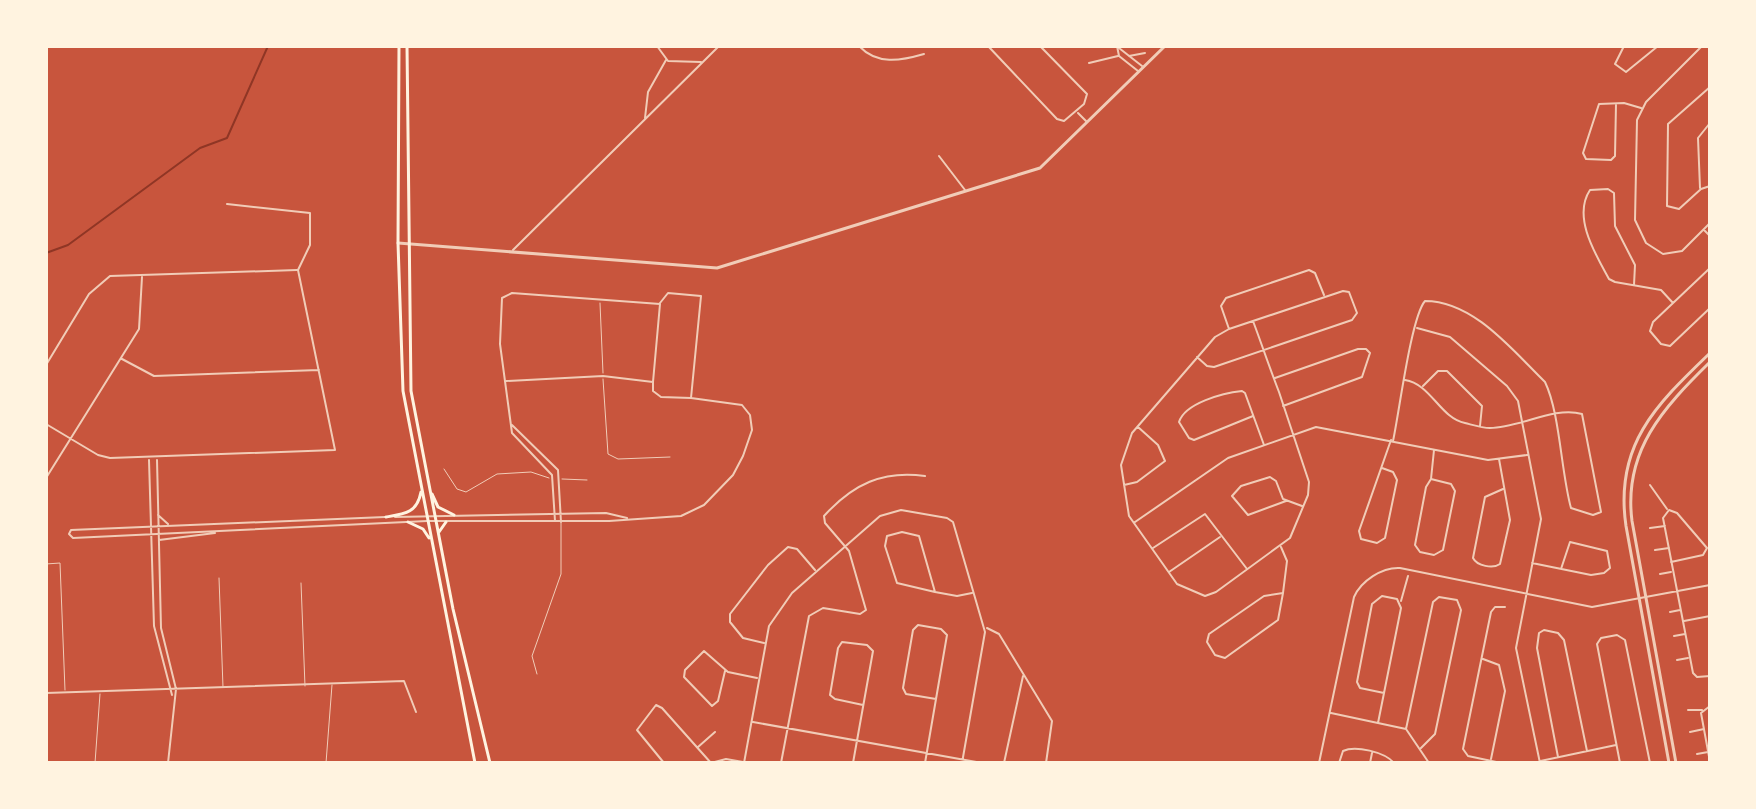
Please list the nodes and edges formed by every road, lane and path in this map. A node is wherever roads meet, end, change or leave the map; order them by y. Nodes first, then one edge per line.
1 (399, 46) edge
2 (407, 46) edge
3 (657, 46) edge
4 (719, 46) edge
5 (859, 46) edge
6 (988, 46) edge
7 (1040, 46) edge
8 (1165, 46) edge
9 (1624, 46) edge
10 (1658, 46) edge
11 (1702, 46) edge
12 (1117, 47) edge
13 (1145, 53) dead end
14 (924, 54) dead end
15 (1119, 56) junction
16 (1129, 56) junction
17 (666, 60) junction
18 (1125, 60) junction
19 (702, 62) junction
20 (1089, 63) dead end
21 (1143, 67) junction
22 (1139, 71) junction
23 (1710, 87) edge
24 (1616, 104) junction
25 (1641, 108) junction
26 (1077, 112) junction
27 (645, 119) junction
28 (1087, 122) junction
29 (1710, 123) edge
30 (939, 156) dead end
31 (1710, 186) edge
32 (1701, 189) junction
33 (965, 191) junction
34 (227, 204) dead end
35 (1710, 223) edge
36 (1703, 229) junction
37 (1710, 236) edge
38 (398, 243) junction
39 (407, 244) junction
40 (512, 251) junction
41 (1710, 268) edge
42 (298, 270) junction
43 (142, 275) junction
44 (1634, 285) junction
45 (1325, 296) junction
46 (600, 300) junction
47 (1673, 303) junction
48 (660, 304) junction
49 (1710, 308) edge
50 (1253, 321) junction
51 (1416, 328) junction
52 (1229, 329) junction
53 (1263, 349) junction
54 (1710, 353) edge
55 (1197, 357) junction
56 (121, 359) junction
57 (1710, 362) edge
58 (46, 365) edge
59 (320, 370) junction
60 (603, 376) junction
61 (1273, 378) junction
62 (1405, 380) junction
63 (505, 381) junction
64 (653, 382) junction
65 (1422, 387) junction
66 (691, 398) junction
67 (1283, 406) junction
68 (1253, 416) junction
69 (1553, 416) junction
70 (1523, 422) junction
71 (46, 424) edge
72 (511, 424) junction
73 (1138, 426) junction
74 (1480, 426) junction
75 (1293, 435) junction
76 (71, 440) junction
77 (1392, 440) junction
78 (1264, 445) junction
79 (1434, 448) junction
80 (1528, 454) junction
81 (670, 457) dead end
82 (157, 458) junction
83 (149, 459) junction
84 (1499, 459) junction
85 (1382, 468) junction
86 (444, 469) dead end
87 (925, 476) dead end
88 (46, 478) edge
89 (553, 479) junction
90 (560, 479) junction
91 (1431, 479) junction
92 (587, 480) dead end
93 (1123, 485) junction
94 (1650, 485) dead end
95 (429, 487) junction
96 (421, 489) junction
97 (1503, 489) junction
98 (1286, 501) junction
99 (1304, 506) junction
100 (1667, 510) junction
101 (157, 514) junction
102 (554, 514) junction
103 (561, 514) junction
104 (454, 515) junction
105 (386, 517) junction
106 (435, 518) junction
107 (627, 518) junction
108 (427, 519) junction
109 (408, 522) junction
110 (446, 522) junction
111 (555, 522) junction
112 (561, 522) junction
113 (1134, 523) junction
114 (150, 526) junction
115 (157, 526) junction
116 (171, 526) junction
117 (1665, 526) junction
118 (1650, 528) dead end
119 (559, 529) junction
120 (220, 532) junction
121 (150, 533) junction
122 (157, 533) junction
123 (439, 534) junction
124 (1222, 536) junction
125 (158, 541) junction
126 (431, 541) junction
127 (845, 546) junction
128 (1281, 546) junction
129 (1152, 548) junction
130 (1669, 548) junction
131 (1655, 550) dead end
132 (1671, 562) junction
133 (1532, 563) junction
134 (46, 564) edge
135 (1247, 569) junction
136 (1561, 569) junction
137 (816, 571) junction
138 (1673, 572) junction
139 (1168, 573) junction
140 (1660, 574) dead end
141 (1408, 576) dead end
142 (219, 578) dead end
143 (301, 583) dead end
144 (1710, 585) edge
145 (1677, 591) junction
146 (935, 592) junction
147 (974, 593) junction
148 (1283, 593) junction
149 (1526, 594) junction
150 (1645, 596) junction
151 (1639, 598) junction
152 (1400, 602) junction
153 (1505, 607) dead end
154 (1680, 610) junction
155 (1670, 612) dead end
156 (1710, 616) edge
157 (1683, 622) junction
158 (984, 628) junction
159 (1685, 634) junction
160 (1674, 636) dead end
161 (766, 643) junction
162 (1690, 658) junction
163 (1482, 659) junction
164 (1677, 660) dead end
165 (725, 671) junction
166 (537, 674) dead end
167 (1024, 676) junction
168 (1710, 676) edge
169 (759, 678) junction
170 (332, 685) junction
171 (305, 686) junction
172 (223, 688) junction
173 (168, 689) junction
174 (176, 689) junction
175 (100, 692) junction
176 (46, 693) edge
177 (65, 693) junction
178 (1384, 693) junction
179 (173, 697) junction
180 (936, 699) junction
181 (863, 705) junction
182 (1710, 706) edge
183 (1688, 710) dead end
184 (1702, 710) junction
185 (416, 712) dead end
186 (1330, 713) junction
187 (752, 721) junction
188 (1378, 723) junction
189 (788, 728) junction
190 (1406, 729) junction
191 (1704, 729) junction
192 (715, 732) dead end
193 (1690, 732) dead end
194 (857, 740) junction
195 (1616, 745) junction
196 (697, 747) junction
197 (1421, 748) junction
198 (1587, 751) junction
199 (1708, 752) junction
200 (927, 753) junction
201 (1372, 753) junction
202 (1697, 754) dead end
203 (1558, 757) junction
204 (962, 761) edge
205 (1490, 761) junction
206 (1539, 762) edge
207 (1710, 762) edge
208 (95, 763) edge
209 (168, 763) edge
210 (326, 763) edge
211 (475, 763) edge
212 (490, 763) edge
213 (664, 763) edge
214 (710, 763) edge
215 (744, 763) edge
216 (781, 763) edge
217 (853, 763) edge
218 (925, 763) edge
219 (982, 763) edge
220 (1004, 763) edge
221 (1046, 763) edge
222 (1319, 763) edge
223 (1339, 763) edge
224 (1370, 763) edge
225 (1394, 763) edge
226 (1429, 763) edge
227 (1501, 763) edge
228 (1531, 763) edge
229 (1620, 763) edge
230 (1650, 763) edge
231 (1669, 763) edge
232 (1676, 763) edge

1 - 38 main road
2 - 39 main road
3 - 17 street
4 - 19 street
5 - 14 street
6 - 26 street
7 - 26 street
8 - 21 street
9 - 10 street
11 - 25 street
12 - 15 street
12 - 16 street
13 - 16 street
15 - 18 street
15 - 20 street
16 - 18 street
16 - 21 street
17 - 19 street
17 - 27 street
18 - 22 street
19 - 27 street
21 - 22 street
22 - 28 street
23 - 32 street
24 - 24 street
24 - 25 street
25 - 36 street
26 - 28 street
27 - 40 street
28 - 33 street
29 - 32 street
30 - 33 street
31 - 32 street
33 - 40 street
34 - 42 street
35 - 36 street
36 - 37 street
38 - 39 street
38 - 96 main road
39 - 40 street
39 - 95 main road
41 - 47 street
42 - 43 street
42 - 59 street
43 - 56 street
43 - 58 street
44 - 44 street
44 - 47 street
45 - 50 street
45 - 52 street
45 - 53 street
46 - 48 street
46 - 60 lane
46 - 63 street
47 - 49 street
48 - 64 street
48 - 66 street
50 - 52 street
50 - 53 street
51 - 62 street
51 - 69 street
51 - 70 street
52 - 55 street
53 - 55 street
53 - 61 street
54 - 151 street
55 - 73 street
56 - 59 street
56 - 76 street
57 - 150 street
59 - 82 street
60 - 63 street
60 - 64 street
60 - 81 lane
61 - 67 street
61 - 67 street
62 - 65 street
62 - 77 street
63 - 72 street
64 - 66 street
65 - 74 street
65 - 74 street
66 - 107 street
67 - 75 street
68 - 68 street
68 - 78 street
69 - 69 street
69 - 70 street
70 - 74 street
70 - 80 street
71 - 76 street
72 - 89 street
72 - 90 street
73 - 93 street
73 - 93 street
75 - 77 street
75 - 78 street
75 - 99 street
76 - 83 street
76 - 88 street
77 - 79 street
77 - 85 street
78 - 113 street
79 - 84 street
79 - 91 street
80 - 84 street
80 - 133 street
82 - 83 street
82 - 101 street
83 - 114 street
84 - 97 street
85 - 85 street
86 - 89 lane
87 - 127 street
89 - 90 lane
89 - 102 street
90 - 92 lane
90 - 103 street
91 - 91 street
93 - 113 street
94 - 100 street
95 - 104 main road
95 - 106 main road
96 - 105 main road
96 - 108 main road
97 - 97 street
98 - 98 street
98 - 99 street
99 - 128 street
100 - 117 street
100 - 132 street
101 - 115 street
101 - 116 street
102 - 103 street
102 - 104 street
102 - 111 street
103 - 107 street
103 - 112 street
104 - 106 street
105 - 108 street
105 - 116 street
106 - 108 street
106 - 110 street
106 - 123 main road
107 - 112 street
108 - 109 street
108 - 126 main road
109 - 120 street
109 - 126 main road
110 - 111 street
110 - 123 main road
111 - 112 street
111 - 119 lane
112 - 119 lane
113 - 129 street
114 - 115 street
114 - 121 street
114 - 121 street
115 - 116 street
115 - 122 street
117 - 118 street
117 - 130 street
119 - 166 lane
120 - 122 street
120 - 125 street
121 - 122 street
121 - 173 street
122 - 125 street
123 - 212 main road
124 - 129 street
124 - 135 street
124 - 139 street
125 - 174 street
126 - 211 main road
127 - 137 street
127 - 147 street
127 - 189 street
128 - 135 street
128 - 148 street
129 - 139 street
130 - 131 street
130 - 132 street
132 - 138 street
133 - 136 street
133 - 149 street
134 - 177 lane
135 - 139 street
136 - 136 street
137 - 161 street
137 - 161 street
138 - 140 street
138 - 145 street
141 - 152 street
142 - 172 lane
143 - 171 lane
144 - 145 street
145 - 150 street
145 - 154 street
146 - 146 street
146 - 147 street
147 - 158 street
148 - 148 street
149 - 151 street
149 - 186 street
149 - 206 street
150 - 151 street
150 - 232 street
151 - 231 street
152 - 178 street
152 - 178 street
153 - 163 street
154 - 155 street
154 - 157 street
156 - 157 street
157 - 159 street
158 - 167 street
158 - 204 street
159 - 160 street
159 - 162 street
161 - 169 street
162 - 164 street
162 - 168 street
163 - 205 street
163 - 205 street
165 - 165 street
165 - 169 street
167 - 220 street
167 - 221 street
169 - 187 street
170 - 171 street
170 - 185 street
170 - 210 lane
171 - 172 street
172 - 174 street
173 - 174 street
173 - 175 street
173 - 179 street
174 - 179 street
175 - 177 street
175 - 208 lane
176 - 177 street
178 - 188 street
179 - 209 street
180 - 180 street
180 - 200 street
181 - 181 street
181 - 194 street
182 - 184 street
183 - 184 street
184 - 191 street
186 - 188 street
186 - 222 street
187 - 189 street
187 - 215 street
188 - 190 street
189 - 194 street
189 - 216 street
190 - 197 street
190 - 197 street
191 - 193 street
191 - 199 street
192 - 196 street
194 - 200 street
194 - 217 street
195 - 198 street
195 - 229 street
195 - 230 street
196 - 213 street
196 - 214 street
197 - 226 street
198 - 203 street
198 - 203 street
199 - 202 street
199 - 207 street
200 - 204 street
200 - 218 street
201 - 223 street
201 - 224 street
201 - 225 street
203 - 206 street
204 - 219 street
205 - 227 street
206 - 228 street
214 - 215 street

